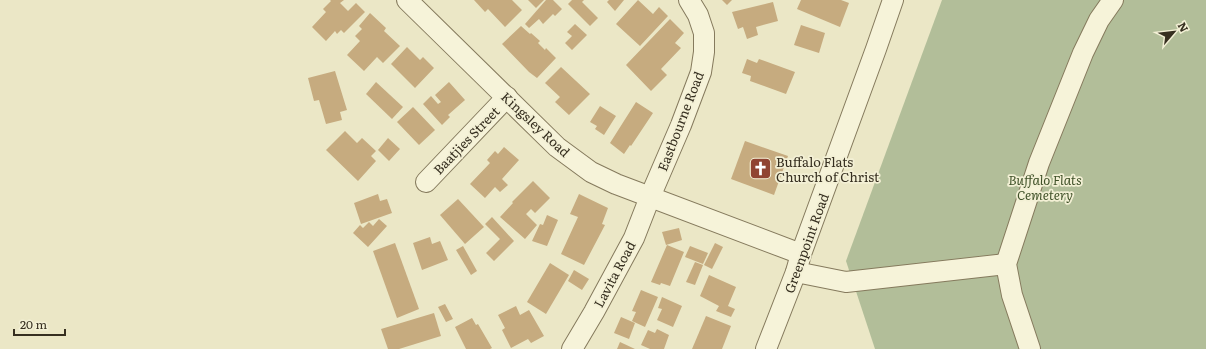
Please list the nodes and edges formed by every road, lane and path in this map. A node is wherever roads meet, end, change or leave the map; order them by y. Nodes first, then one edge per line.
1 (407, 0) edge
2 (689, 0) edge
3 (893, 0) edge
4 (1113, 0) edge
5 (507, 97) junction
6 (426, 182) dead end
7 (650, 197) junction
8 (799, 263) junction
9 (1006, 264) junction
10 (572, 349) edge
11 (766, 349) edge
12 (1030, 349) edge

1 - 5 street, Kingsley Road
2 - 7 street, Eastbourne Road
3 - 8 street, Greenpoint Road
4 - 9 street
5 - 6 street, Baatjies Street
5 - 7 street, Kingsley Road
7 - 8 street, Kingsley Road
7 - 10 street, Lavita Road
8 - 9 street, Kingsley Road
8 - 11 street, Greenpoint Road
9 - 12 street

